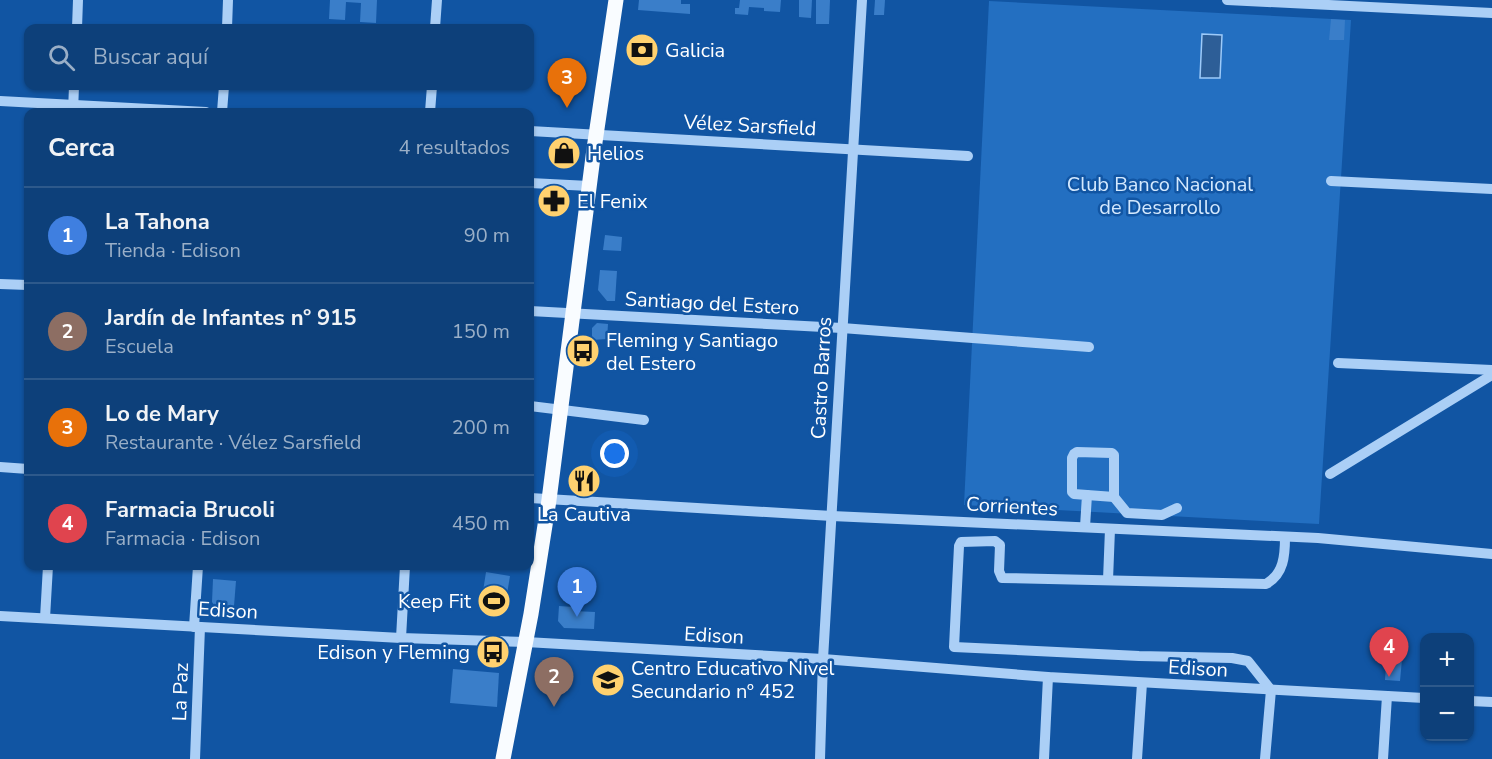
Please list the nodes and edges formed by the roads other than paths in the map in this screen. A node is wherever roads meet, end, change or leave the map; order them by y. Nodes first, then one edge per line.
1 (78, 0) edge
2 (228, 0) edge
3 (437, 0) edge
4 (616, 0) edge
5 (862, 0) edge
6 (1227, 0) edge
7 (1316, 2) edge
8 (1492, 13) edge
9 (77, 24) edge
10 (227, 24) edge
11 (435, 24) edge
12 (74, 90) edge
13 (224, 90) edge
14 (432, 90) edge
15 (0, 101) edge
16 (64, 108) edge
17 (73, 108) edge
18 (222, 108) edge
19 (430, 108) edge
20 (534, 131) edge
21 (596, 134) junction
22 (853, 149) junction
23 (968, 156) dead end
24 (1331, 181) dead end
25 (534, 183) edge
26 (589, 186) junction
27 (1492, 189) edge
28 (0, 284) edge
29 (24, 285) edge
30 (534, 311) edge
31 (572, 314) junction
32 (842, 328) junction
33 (1089, 347) dead end
34 (1338, 363) dead end
35 (1492, 370) edge
36 (1492, 375) edge
37 (534, 407) edge
38 (560, 411) junction
39 (644, 420) dead end
40 (0, 467) edge
41 (24, 469) edge
42 (1330, 474) dead end
43 (1087, 495) junction
44 (1113, 496) junction
45 (534, 498) edge
46 (549, 500) junction
47 (1178, 508) dead end
48 (832, 516) junction
49 (1085, 528) junction
50 (1110, 529) junction
51 (1285, 537) junction
52 (1492, 554) edge
53 (48, 570) edge
54 (198, 570) edge
55 (405, 570) edge
56 (1108, 580) junction
57 (0, 616) edge
58 (45, 618) junction
59 (197, 627) junction
60 (401, 638) junction
61 (526, 642) junction
62 (824, 659) junction
63 (1048, 677) junction
64 (1142, 682) junction
65 (1271, 690) junction
66 (1387, 696) junction
67 (1420, 698) edge
68 (1474, 701) edge
69 (1492, 702) edge
70 (195, 759) edge
71 (503, 759) edge
72 (820, 759) edge
73 (1044, 759) edge
74 (1137, 759) edge
75 (1265, 759) edge
76 (1383, 759) edge

1 - 9 street
2 - 10 street
3 - 11 street
4 - 21 main road
5 - 22 street, Castro Barros
6 - 7 street
7 - 8 street
12 - 17 street
13 - 18 street
14 - 19 street
15 - 16 street
20 - 21 street, Vélez Sarsfield
21 - 22 street, Vélez Sarsfield
21 - 26 main road
22 - 23 street, Vélez Sarsfield
22 - 32 street, Castro Barros
24 - 27 street
25 - 26 street
26 - 31 main road
28 - 29 street
30 - 31 street, Santiago del Estero
31 - 32 street, Santiago del Estero
31 - 38 main road
32 - 33 street, Santiago del Estero
32 - 48 street, Castro Barros
34 - 35 street
36 - 42 street
37 - 38 street
38 - 39 street
38 - 46 main road
40 - 41 street
43 - 44 street
43 - 44 street
43 - 49 street
44 - 47 street
45 - 46 street, Corrientes
46 - 48 street, Corrientes
46 - 61 main road
48 - 49 street, Corrientes
48 - 62 street, Castro Barros
49 - 50 street, Corrientes
50 - 51 street, Corrientes
50 - 56 street
51 - 52 street, Corrientes
51 - 56 street
53 - 58 street
54 - 59 street, La Paz
55 - 60 street
56 - 65 street
57 - 58 street, Edison
58 - 59 street, Edison
59 - 60 street, Edison
59 - 70 street, La Paz
60 - 61 street, Edison
61 - 62 street, Edison
61 - 71 main road
62 - 63 street, Edison
62 - 72 street, Castro Barros
63 - 64 street, Edison
63 - 73 street
64 - 65 street, Edison
64 - 74 street
65 - 66 street, Edison
65 - 75 street
66 - 67 street, Edison
66 - 76 street
68 - 69 street

